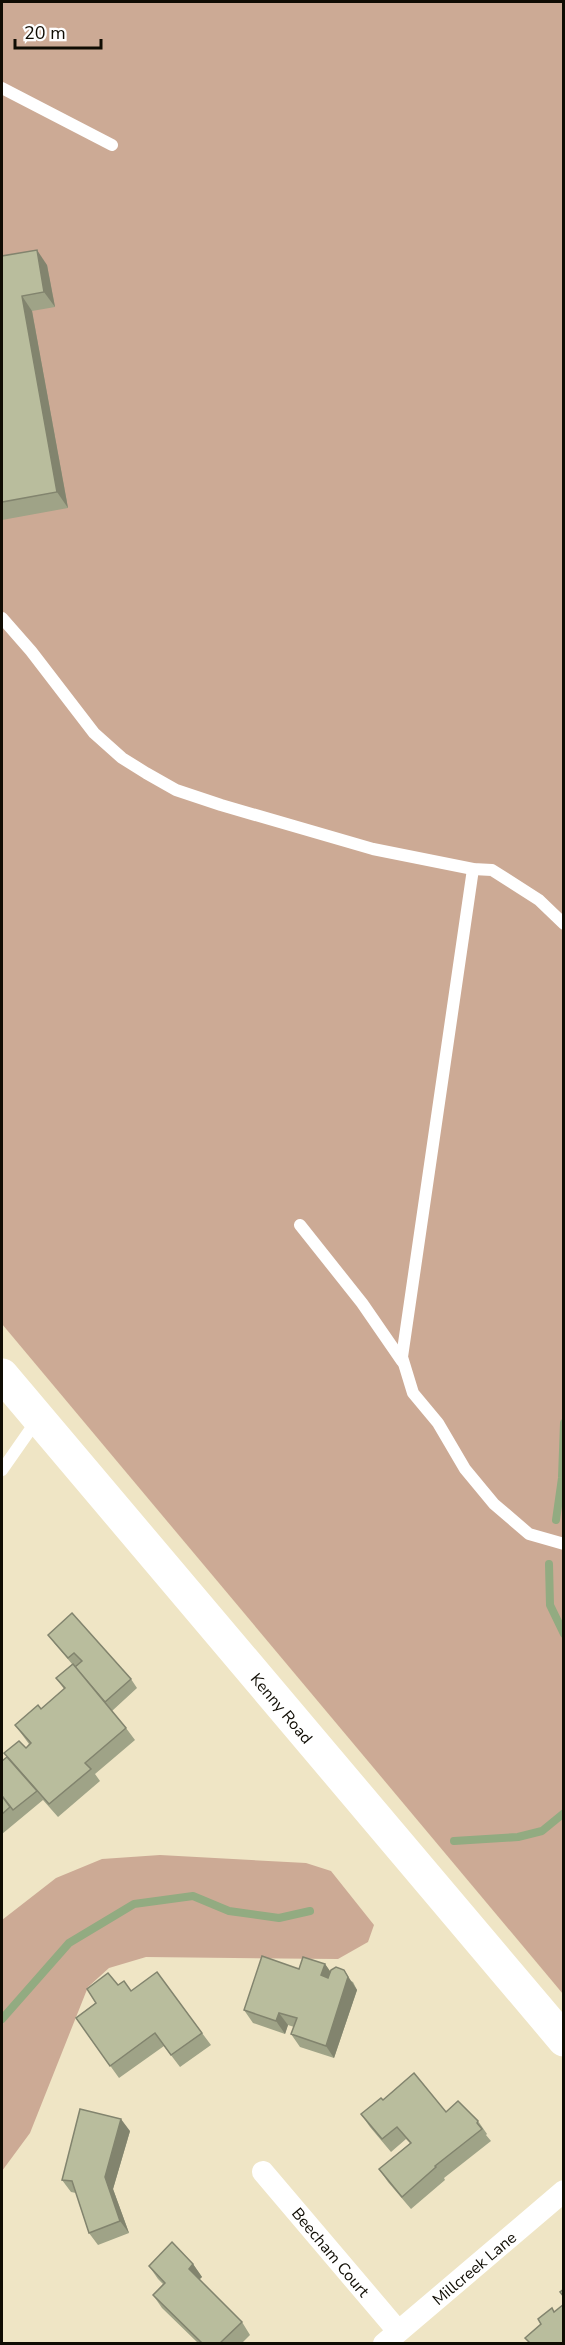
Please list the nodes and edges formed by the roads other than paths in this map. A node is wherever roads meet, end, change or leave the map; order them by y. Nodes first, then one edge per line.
1 (2, 88) edge
2 (112, 145) dead end
3 (2, 618) edge
4 (473, 869) junction
5 (564, 924) edge
6 (300, 1225) dead end
7 (404, 1365) junction
8 (2, 1375) edge
9 (38, 1419) junction
10 (2, 1470) edge
11 (564, 1544) edge
12 (564, 2040) edge
13 (263, 2172) dead end
14 (564, 2192) edge
15 (391, 2337) edge

1 - 2 lane
3 - 4 lane
4 - 5 lane
4 - 7 lane
6 - 7 lane
7 - 11 lane
8 - 9 main road, Kenny Road
9 - 10 lane
9 - 12 main road, Kenny Road
13 - 15 street, Beecham Court
14 - 15 street, Millcreek Lane

